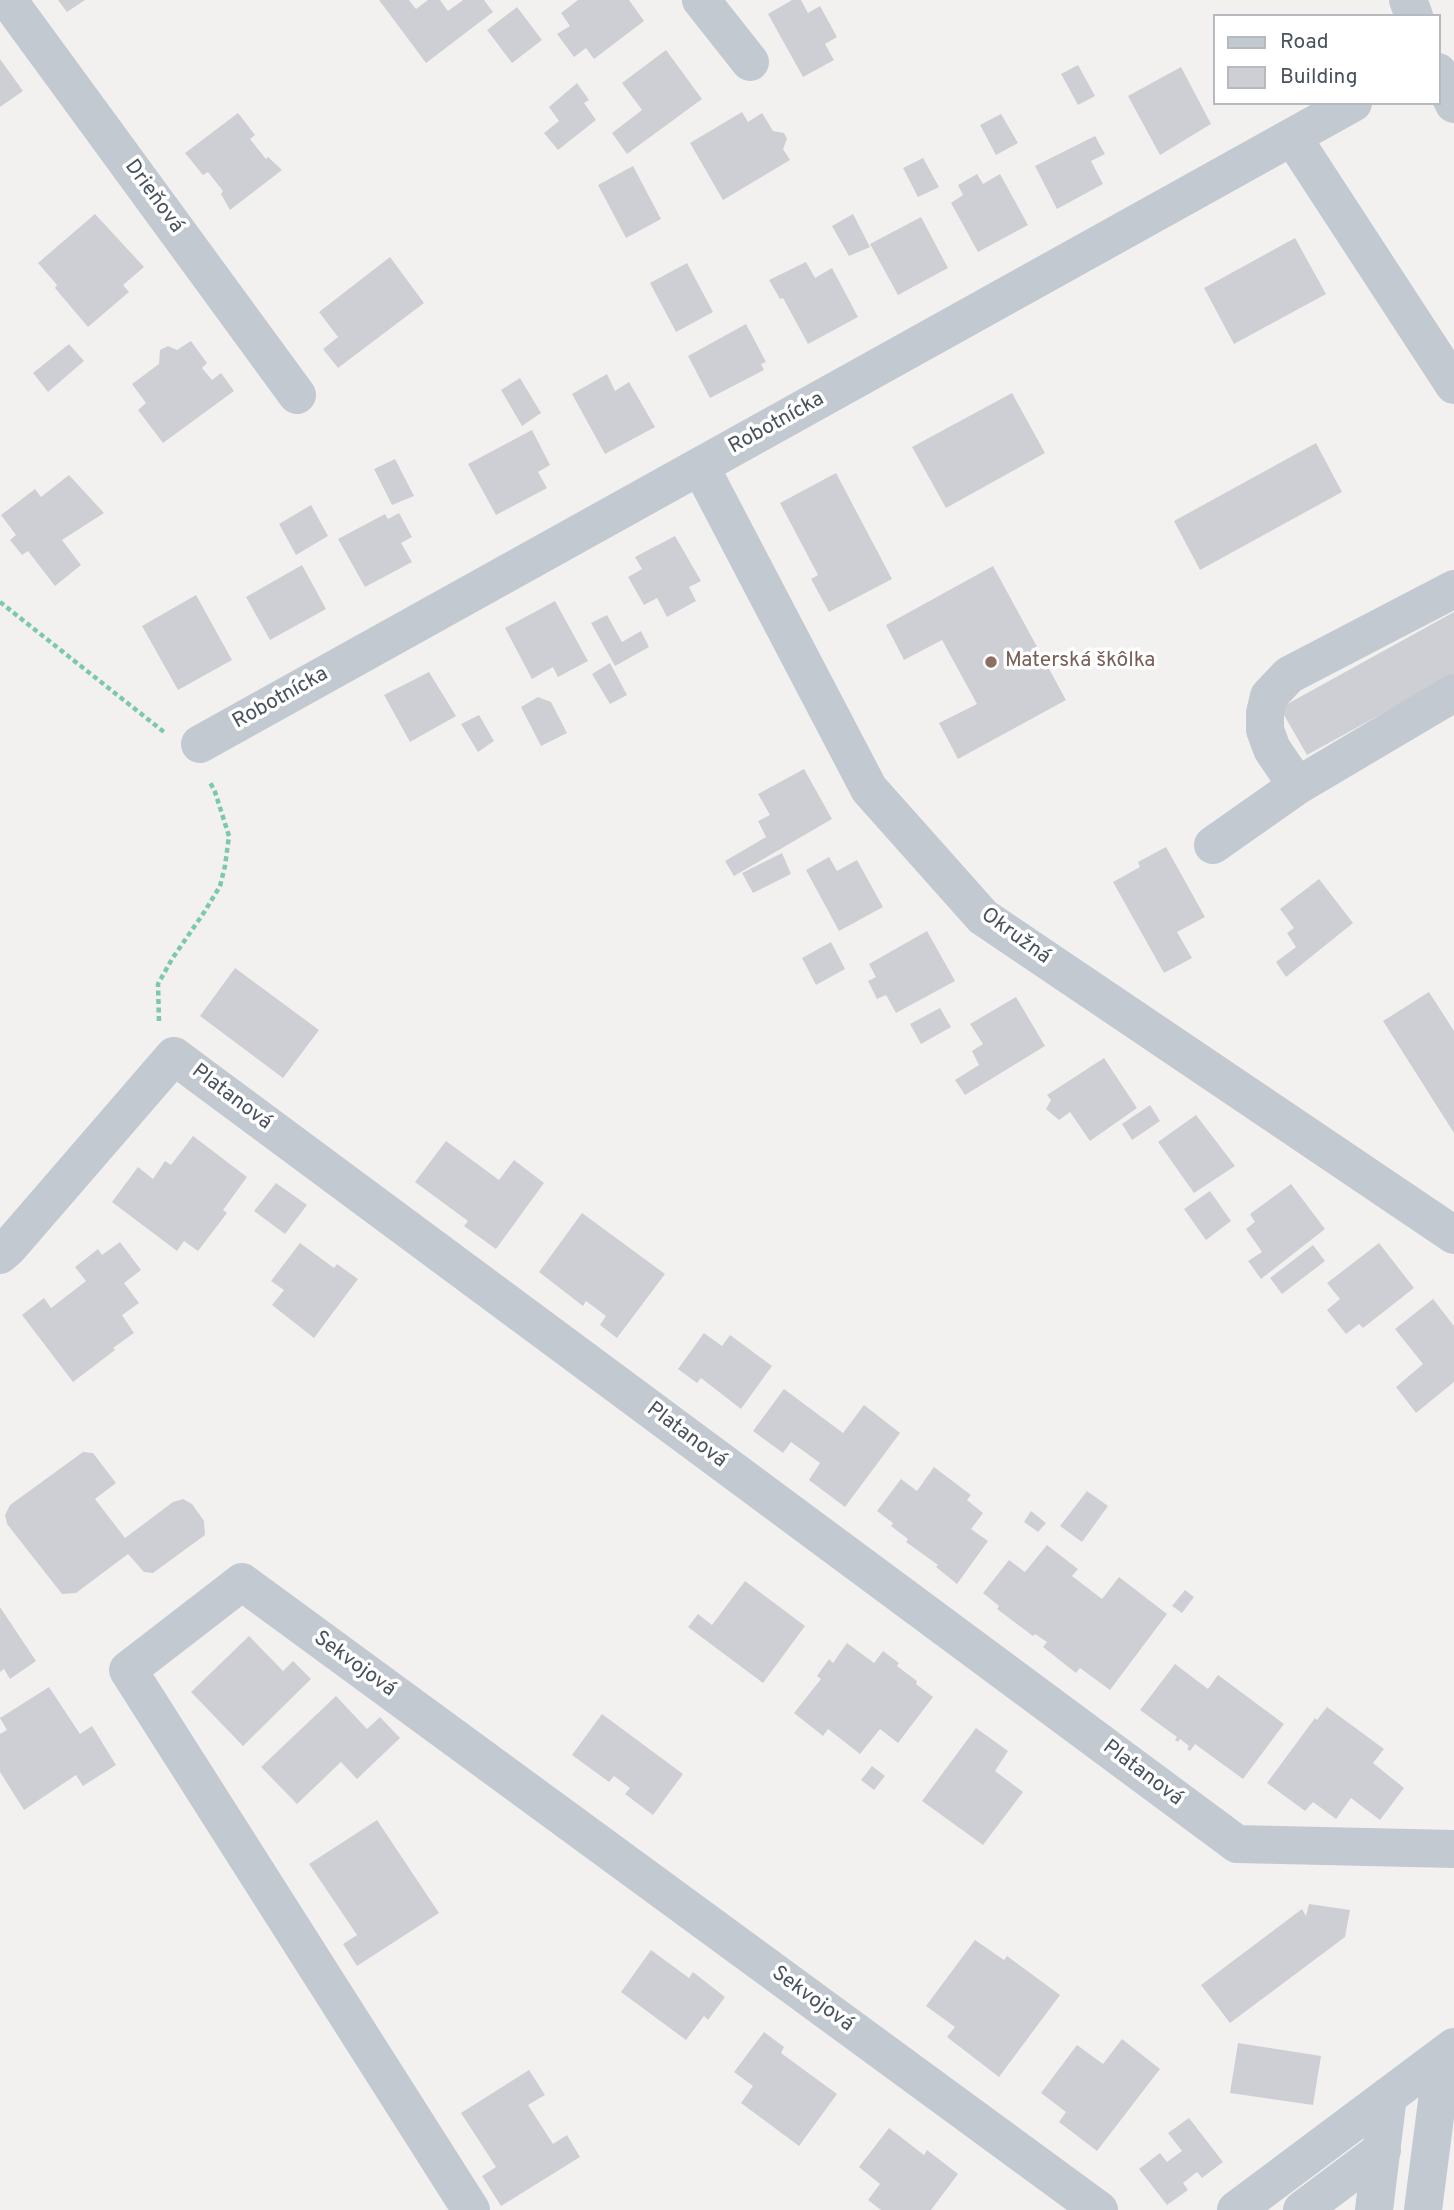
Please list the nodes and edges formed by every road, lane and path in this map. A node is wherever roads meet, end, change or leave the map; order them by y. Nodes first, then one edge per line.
1 (8, 0) edge
2 (701, 0) edge
3 (750, 62) dead end
4 (1440, 76) edge
5 (1454, 104) edge
6 (1350, 105) edge
7 (1293, 138) junction
8 (1454, 385) edge
9 (298, 395) dead end
10 (700, 466) junction
11 (1454, 589) edge
12 (0, 602) edge
13 (1454, 692) edge
14 (195, 748) junction
15 (1297, 786) junction
16 (1213, 845) dead end
17 (174, 1056) junction
18 (1454, 1235) edge
19 (0, 1255) edge
20 (1454, 1849) edge
21 (1449, 2051) edge
22 (1388, 2096) junction
23 (1382, 2150) junction
24 (471, 2210) edge
25 (1099, 2210) edge
26 (1236, 2210) edge
27 (1302, 2210) edge
28 (1374, 2210) edge
29 (1423, 2210) edge

1 - 9 street, Drieňová
2 - 3 street
4 - 5 street
6 - 7 street, Robotnícka
7 - 8 street
7 - 10 street, Robotnícka
10 - 14 street, Robotnícka
10 - 18 street, Okružná
11 - 15 street
12 - 14 path
13 - 15 street
14 - 17 path
15 - 16 street
17 - 19 street, Platanová
17 - 20 street, Platanová
21 - 22 street
21 - 29 street
22 - 23 street
22 - 26 street
23 - 27 street
23 - 28 street
24 - 25 street, Sekvojová

